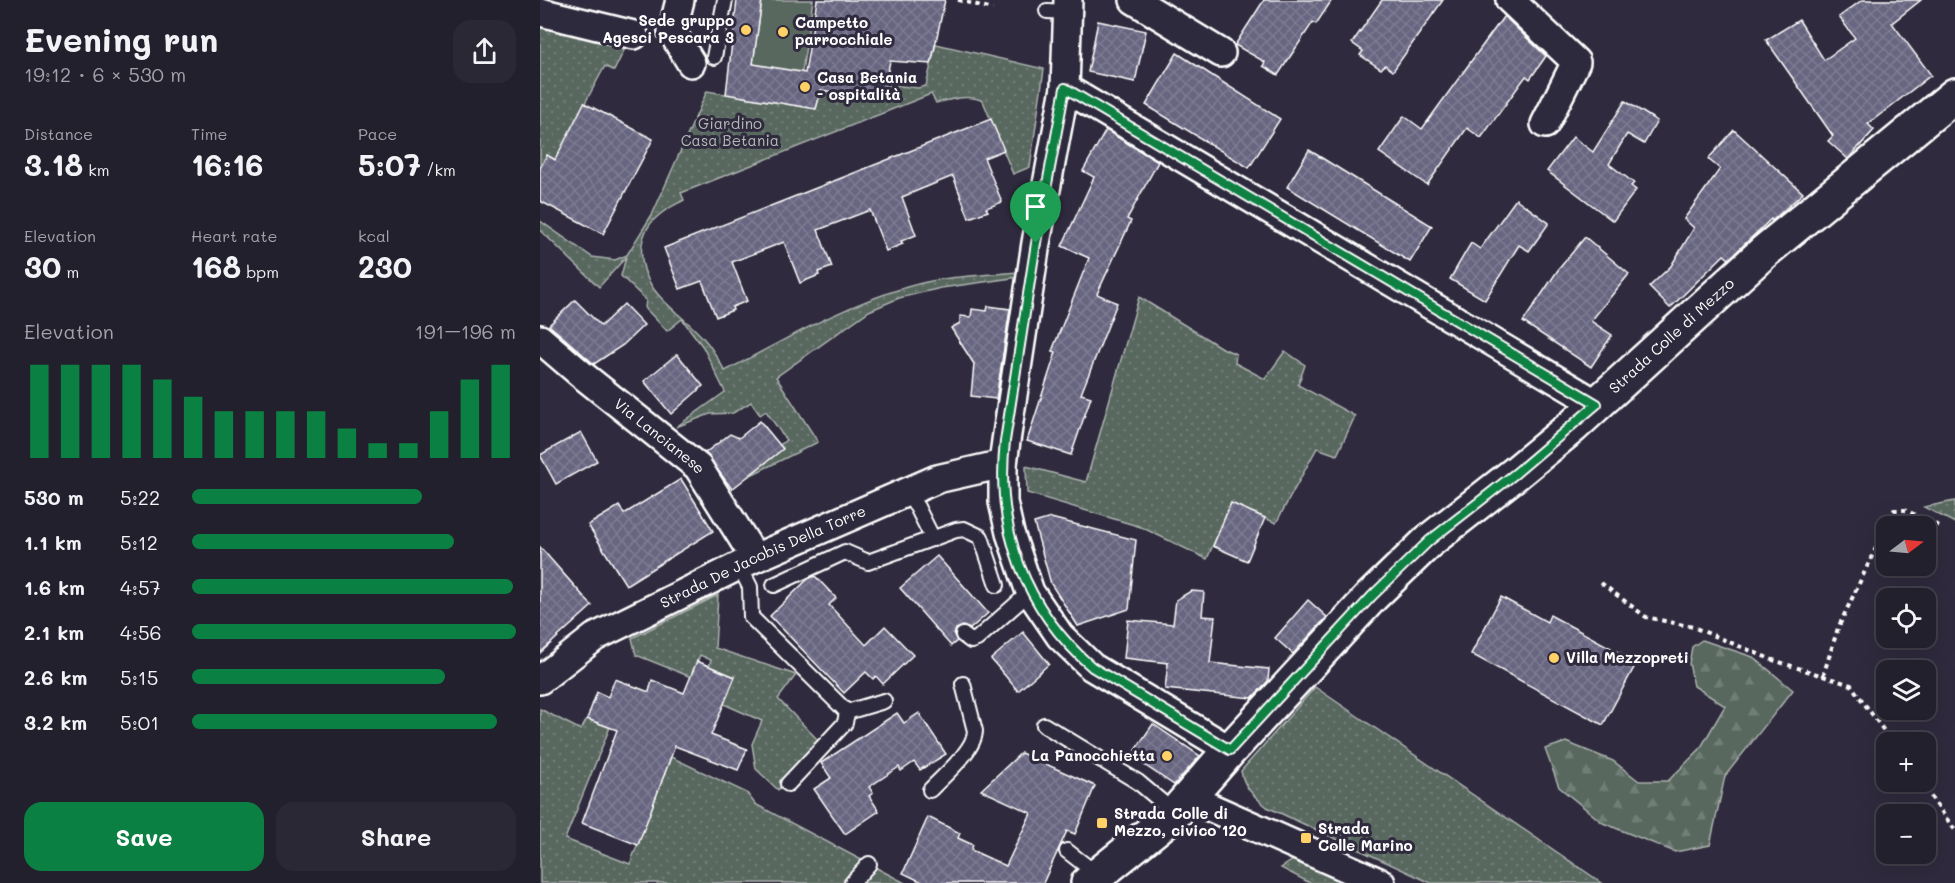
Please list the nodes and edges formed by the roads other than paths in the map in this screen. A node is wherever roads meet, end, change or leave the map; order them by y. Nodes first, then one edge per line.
1 (680, 0) edge
2 (725, 0) edge
3 (1134, 0) edge
4 (1510, 0) edge
5 (1061, 8) edge
6 (540, 12) edge
7 (634, 35) dead end
8 (1221, 53) dead end
9 (702, 60) joint
10 (1065, 88) junction
11 (1955, 95) edge
12 (1545, 124) dead end
13 (540, 339) edge
14 (1597, 404) junction
15 (1003, 464) junction
16 (906, 492) junction
17 (933, 539) junction
18 (746, 555) junction
19 (774, 585) dead end
20 (997, 585) dead end
21 (1030, 592) junction
22 (963, 635) dead end
23 (540, 680) edge
24 (963, 684) dead end
25 (884, 701) dead end
26 (847, 712) junction
27 (1044, 726) dead end
28 (1230, 750) junction
29 (788, 784) dead end
30 (930, 790) dead end
31 (1182, 806) junction
32 (1067, 851) dead end
33 (869, 864) dead end
34 (1093, 879) edge
35 (852, 883) edge
36 (1381, 883) edge

1 - 9 street
2 - 9 lane
3 - 8 street
4 - 12 street
5 - 10 street
6 - 7 street
10 - 14 street
10 - 15 street
11 - 14 street, Strada Colle di Mezzo
13 - 18 street, Via Lancianese
14 - 28 street, Strada Colle di Mezzo
15 - 16 street, Strada De Jacobis Della Torre
15 - 21 street
16 - 17 lane
16 - 18 street, Strada De Jacobis Della Torre
17 - 19 lane
17 - 20 lane
18 - 23 street, Strada De Jacobis Della Torre
18 - 26 lane
21 - 22 lane
21 - 28 street
24 - 30 lane
25 - 26 lane
26 - 29 lane
27 - 31 lane
28 - 31 street, Strada Colle di Mezzo
31 - 34 street, Strada Colle di Mezzo
31 - 36 street
32 - 34 lane
33 - 35 lane

